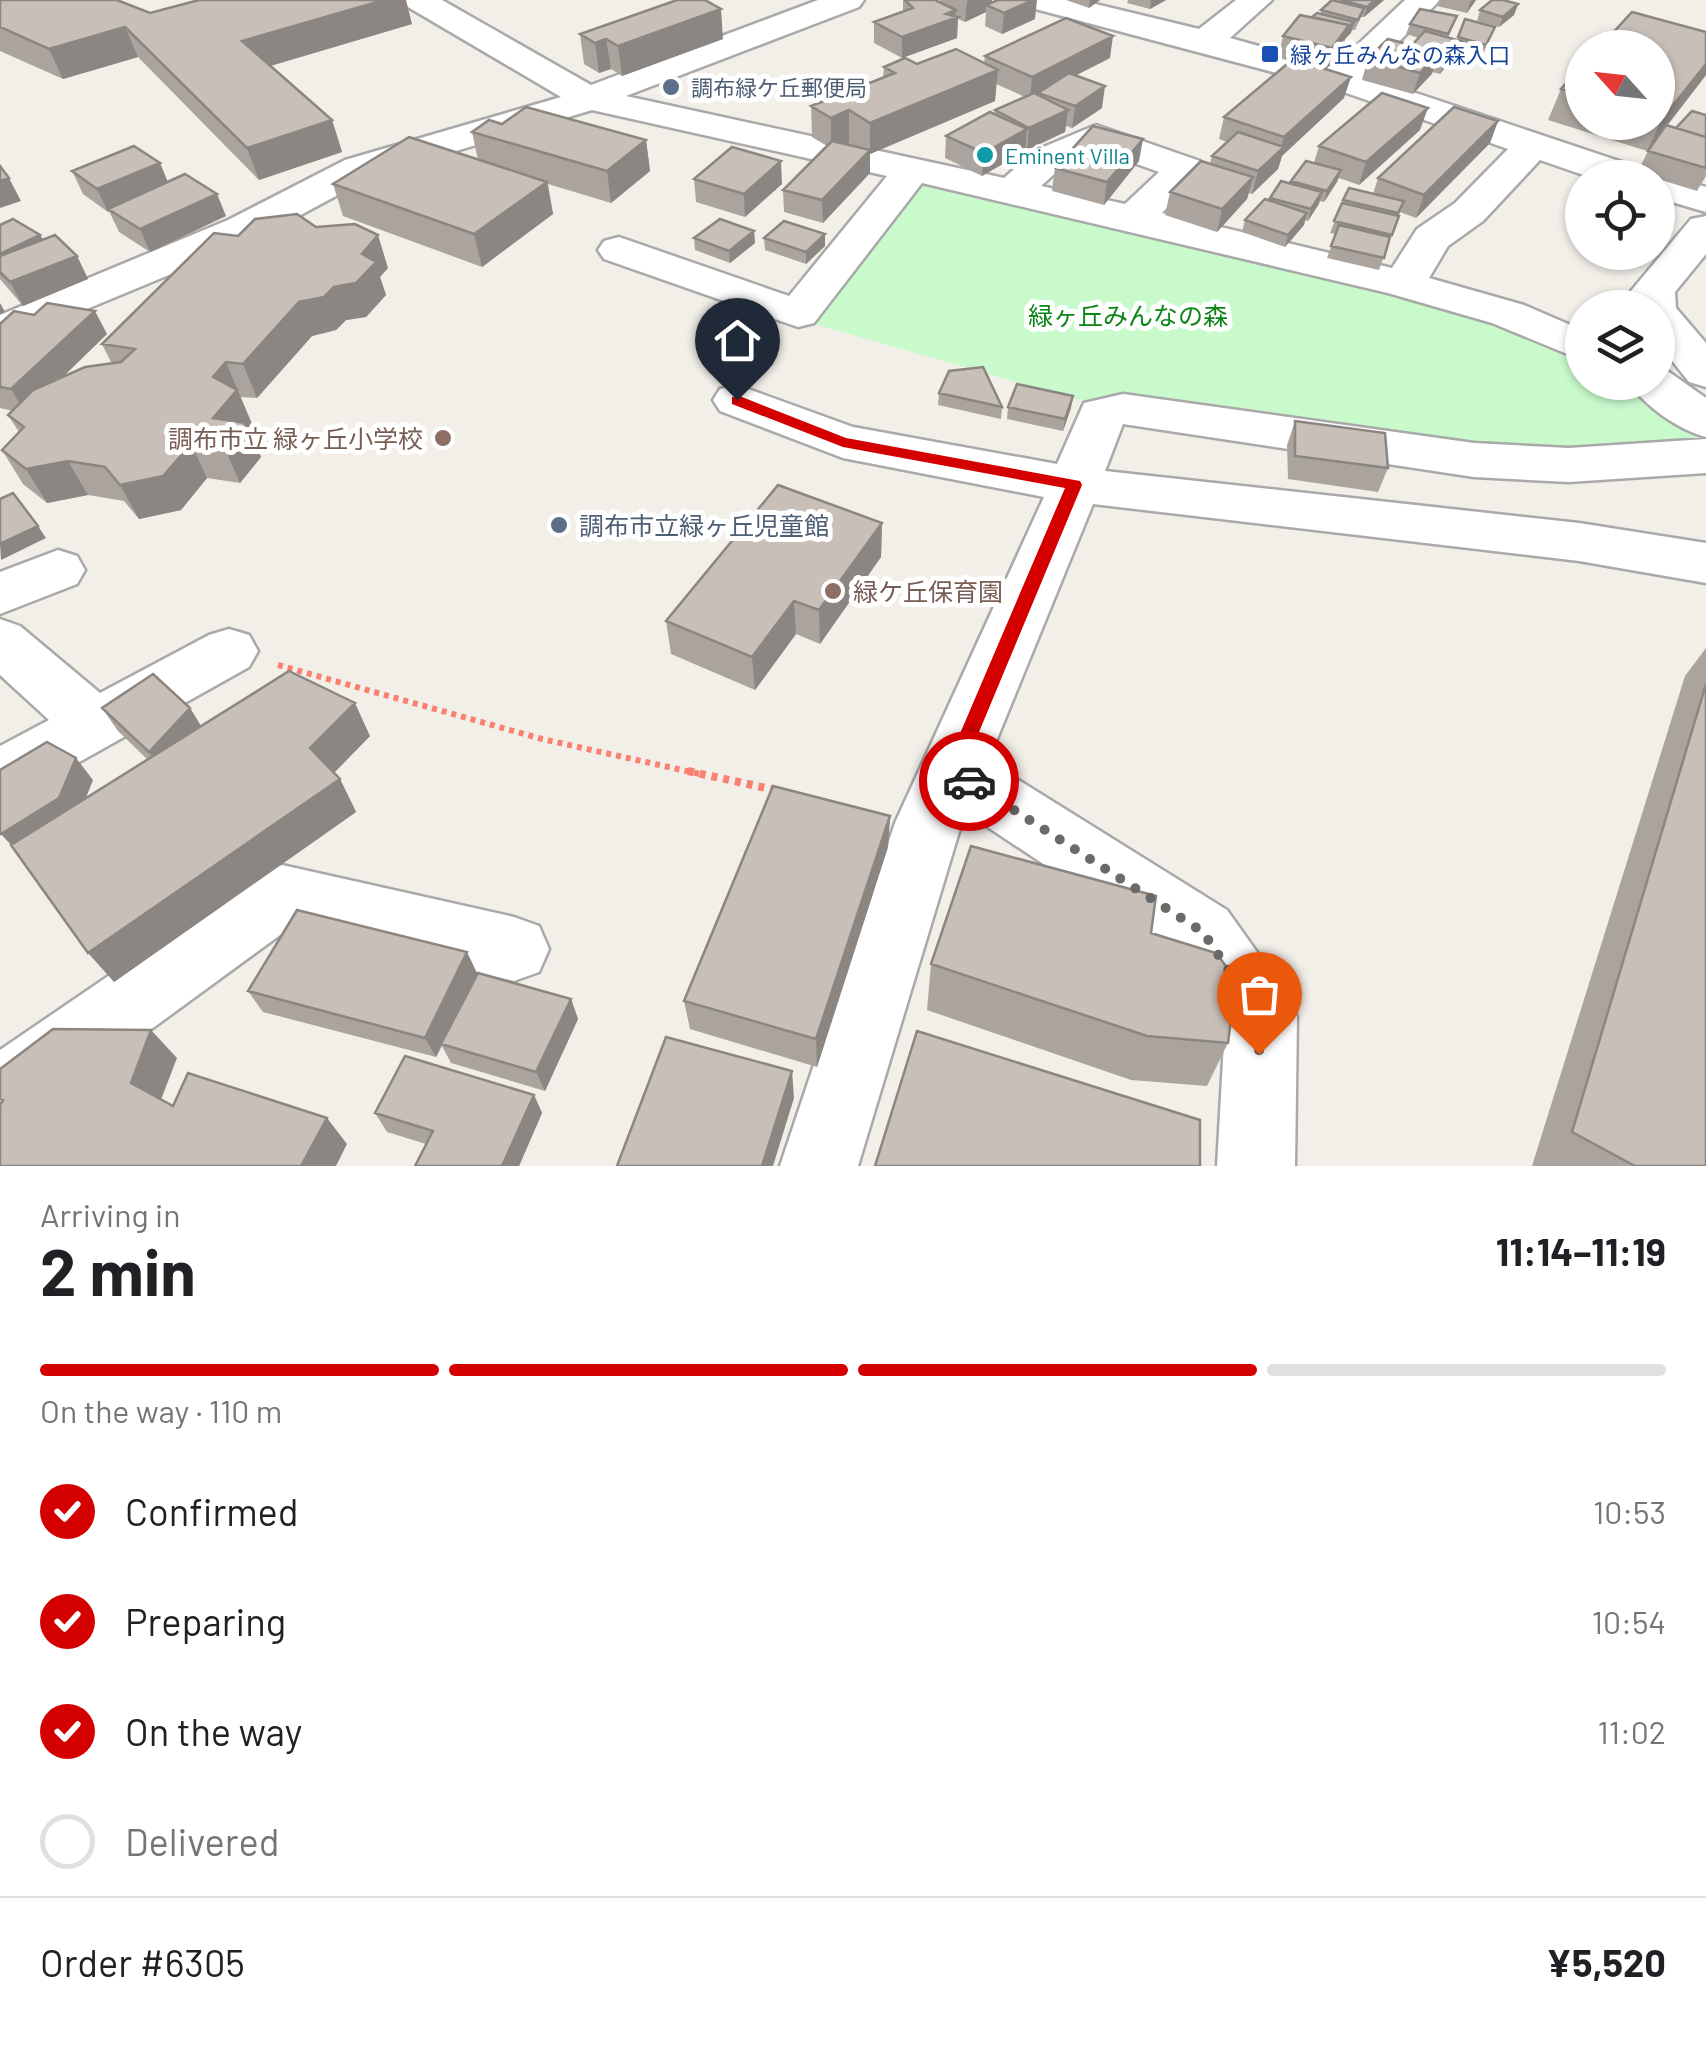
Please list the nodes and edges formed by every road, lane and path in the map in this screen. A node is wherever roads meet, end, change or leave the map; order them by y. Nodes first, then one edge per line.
1 (418, 0) edge
2 (759, 0) edge
3 (848, 0) edge
4 (1038, 0) edge
5 (1256, 0) edge
6 (1424, 0) edge
7 (795, 18) junction
8 (1205, 40) junction
9 (1341, 80) junction
10 (589, 99) junction
11 (1534, 144) junction
12 (1580, 160) edge
13 (911, 171) junction
14 (1675, 190) edge
15 (1011, 193) junction
16 (1706, 200) edge
17 (1133, 218) junction
18 (619, 250) dead end
19 (1698, 250) edge
20 (1403, 284) junction
21 (1654, 290) edge
22 (0, 331) edge
23 (1675, 335) edge
24 (1565, 339) edge
25 (1706, 372) edge
26 (1675, 399) edge
27 (737, 400) dead end
28 (1706, 421) edge
29 (1706, 456) edge
30 (1074, 485) junction
31 (1706, 563) edge
32 (58, 570) dead end
33 (0, 594) edge
34 (0, 641) edge
35 (229, 651) joint
36 (93, 723) junction
37 (953, 771) junction
38 (0, 776) edge
39 (792, 794) edge
40 (514, 949) dead end
41 (0, 1094) edge
42 (819, 1166) edge
43 (1256, 1166) edge

1 - 10 street
2 - 7 street
3 - 7 street
4 - 8 street
5 - 8 street
6 - 9 street
7 - 10 street
8 - 9 street
9 - 11 street
10 - 13 street
10 - 22 street
11 - 12 street
11 - 20 street
13 - 15 street
13 - 18 street
14 - 16 street
15 - 17 street
15 - 17 street
17 - 20 street
19 - 21 street
20 - 24 street
23 - 25 street
26 - 28 street
27 - 30 street
29 - 30 street
30 - 31 street
30 - 37 street
32 - 33 street
34 - 36 street
35 - 36 street
35 - 39 path
36 - 38 street
37 - 42 street
37 - 43 street
40 - 41 street

